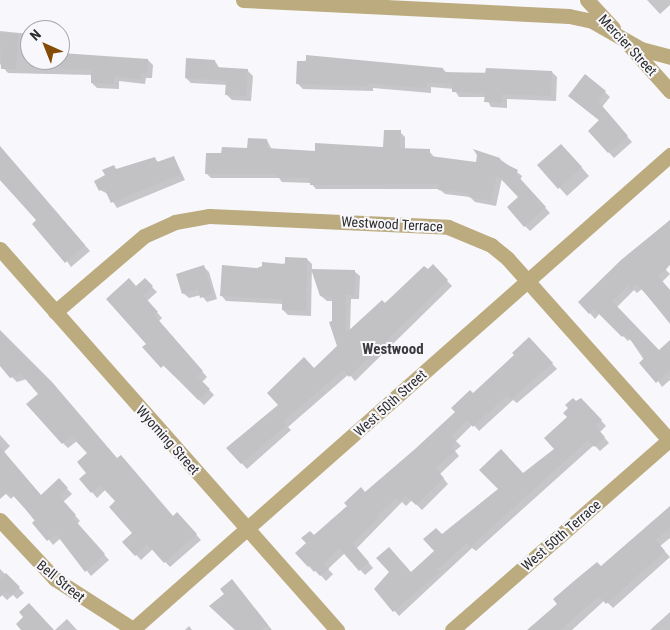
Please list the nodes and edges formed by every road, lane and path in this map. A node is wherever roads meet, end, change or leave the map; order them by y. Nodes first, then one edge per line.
1 (243, 0) edge
2 (586, 0) edge
3 (621, 36) junction
4 (670, 57) edge
5 (670, 91) edge
6 (670, 155) edge
7 (0, 249) edge
8 (528, 282) junction
9 (55, 312) junction
10 (670, 440) edge
11 (0, 520) edge
12 (248, 530) junction
13 (133, 629) edge
14 (337, 630) edge
15 (452, 630) edge

1 - 3 street
2 - 3 street, Mercier Street
3 - 4 street
3 - 5 street, Mercier Street
6 - 8 street, West 50th Street
7 - 9 street, Wyoming Street
8 - 9 street, Westwood Terrace
8 - 10 street, Westwood Terrace
8 - 12 street, West 50th Street
9 - 12 street, Wyoming Street
10 - 15 street, West 50th Terrace
11 - 13 street, Bell Street
12 - 13 street, West 50th Street
12 - 14 street, Wyoming Street

